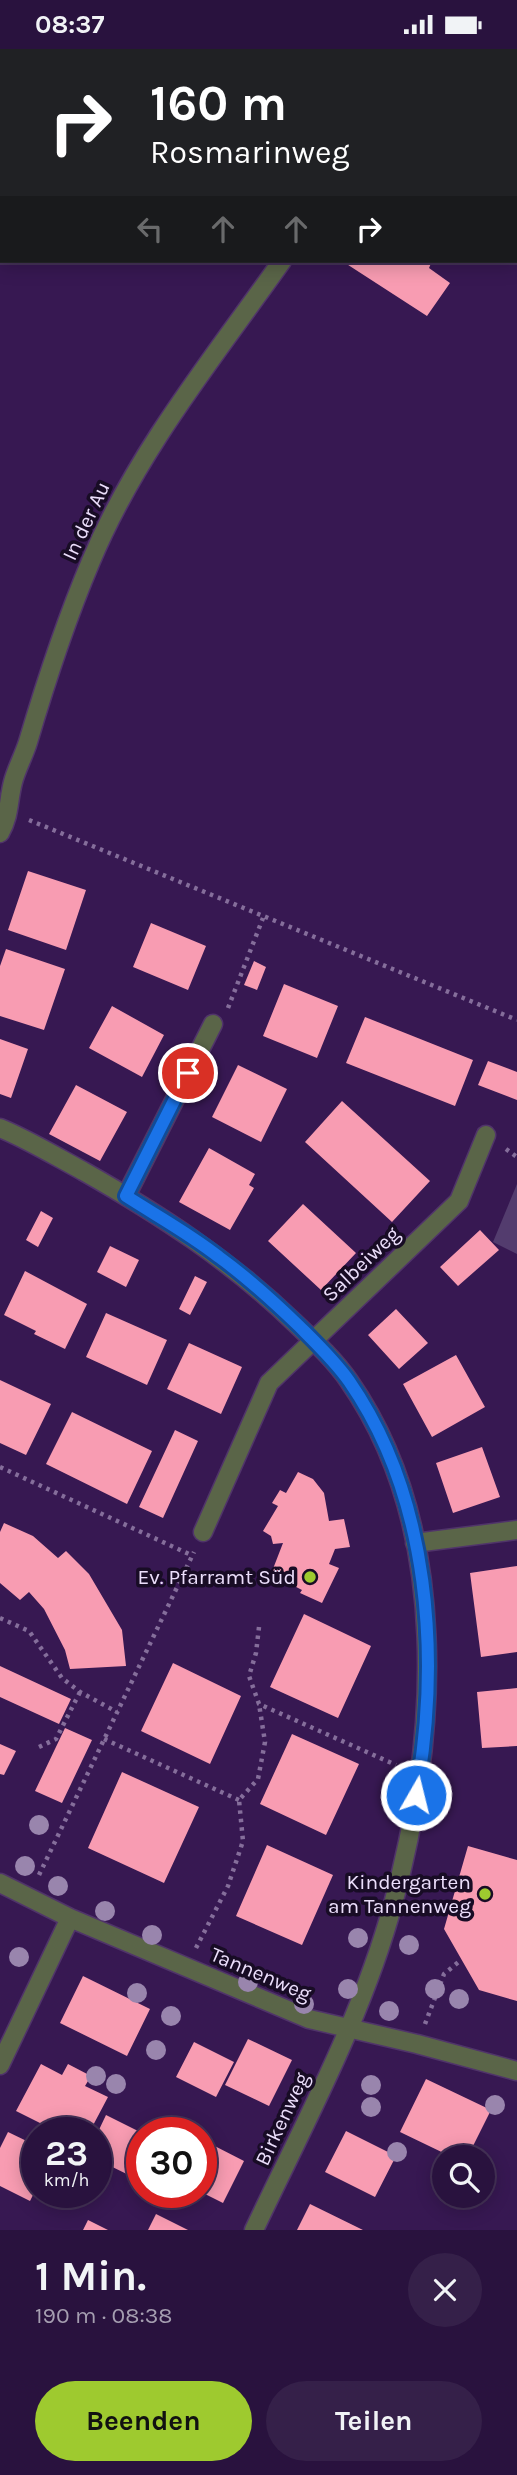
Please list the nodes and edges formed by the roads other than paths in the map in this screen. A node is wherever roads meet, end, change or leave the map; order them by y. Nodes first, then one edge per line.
1 (281, 263) edge
2 (0, 833) edge
3 (213, 1024) road end
4 (0, 1128) edge
5 (486, 1135) dead end
6 (126, 1196) junction
7 (314, 1341) junction
8 (517, 1530) edge
9 (203, 1532) dead end
10 (415, 1543) junction
11 (0, 1883) edge
12 (69, 1918) junction
13 (350, 2027) junction
14 (0, 2065) edge
15 (517, 2071) edge
16 (254, 2230) edge

1 - 2 street, In der Au
3 - 6 street
4 - 6 street, Birkenweg
5 - 7 street, Salbeiweg
6 - 7 street, Birkenweg
7 - 9 street, Salbeiweg
7 - 10 street, Birkenweg
8 - 10 street
10 - 13 street, Birkenweg
11 - 12 street, Tannenweg
12 - 13 street, Tannenweg
12 - 14 street
13 - 15 street, Tannenweg
13 - 16 street, Birkenweg

